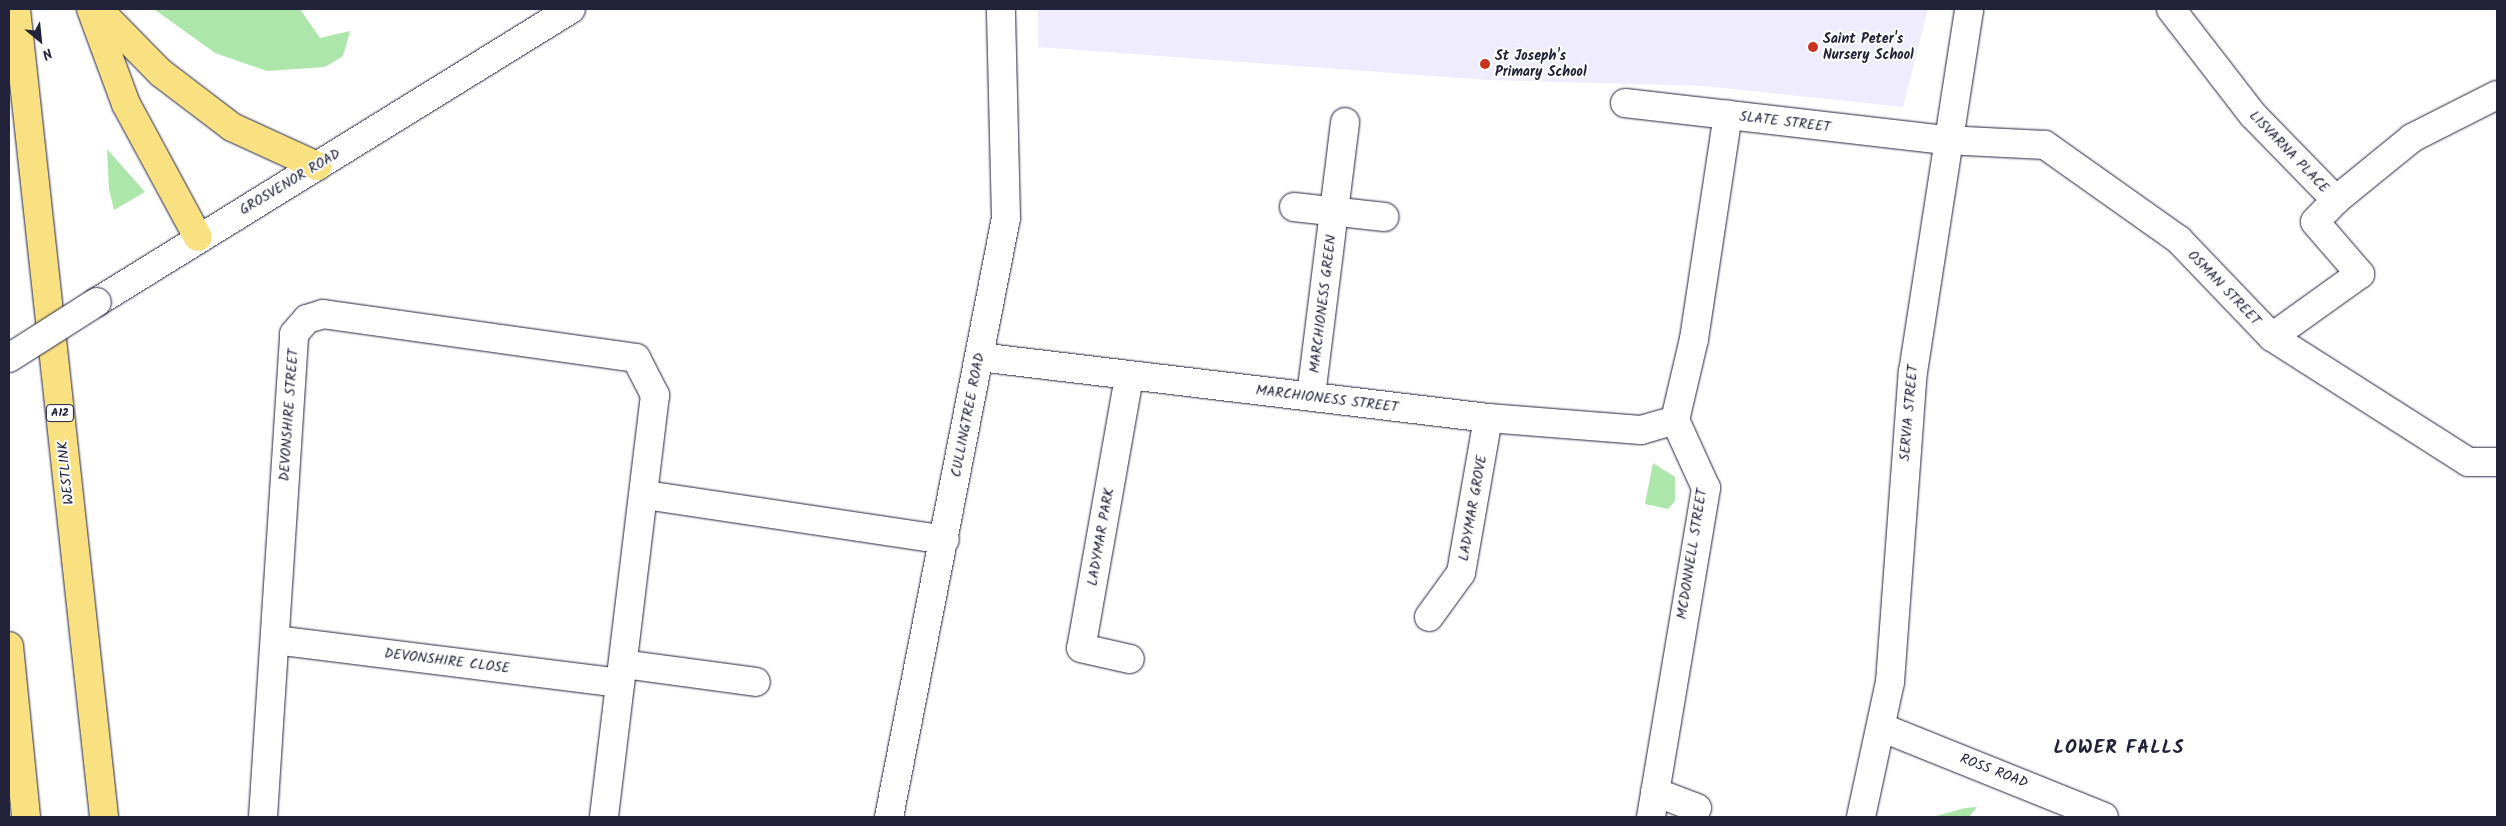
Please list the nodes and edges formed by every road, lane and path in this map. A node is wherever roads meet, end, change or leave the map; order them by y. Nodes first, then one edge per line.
1 (16, 9) edge
2 (91, 9) edge
3 (98, 9) edge
4 (572, 9) edge
5 (1001, 9) edge
6 (1968, 9) edge
7 (2171, 9) edge
8 (2497, 95) edge
9 (1625, 103) dead end
10 (1728, 115) junction
11 (1345, 122) dead end
12 (1945, 140) junction
13 (317, 166) junction
14 (2336, 200) junction
15 (1294, 207) dead end
16 (1334, 212) junction
17 (1384, 218) dead end
18 (198, 237) junction
19 (2272, 337) junction
20 (979, 357) junction
21 (9, 358) edge
22 (1129, 377) junction
23 (1311, 396) junction
24 (1488, 418) junction
25 (1675, 420) junction
26 (2497, 462) edge
27 (645, 495) junction
28 (945, 540) junction
29 (1429, 617) dead end
30 (275, 640) junction
31 (9, 646) edge
32 (1130, 660) dead end
33 (621, 674) junction
34 (756, 682) dead end
35 (1883, 728) junction
36 (1653, 805) edge
37 (1698, 808) dead end
38 (26, 817) edge
39 (104, 817) edge
40 (263, 817) edge
41 (604, 817) edge
42 (889, 817) edge
43 (1861, 817) edge
44 (2104, 817) edge

1 - 39 highway, WESTLINK / A12
2 - 18 highway
3 - 13 highway
4 - 13 street, GROSVENOR ROAD
5 - 20 street, CULLINGTREE ROAD
6 - 12 street, SERVIA STREET
7 - 14 street, LISVARNA PLACE
8 - 14 street
9 - 10 street, SLATE STREET
10 - 12 street, SLATE STREET
10 - 25 street
11 - 16 street, MARCHIONESS GREEN
12 - 19 street, OSMAN STREET
12 - 35 street, SERVIA STREET
13 - 18 street, GROSVENOR ROAD
14 - 19 street, LISVARNA PLACE
15 - 16 street
16 - 17 street
16 - 23 street, MARCHIONESS GREEN
18 - 21 street, GROSVENOR ROAD, bridge
19 - 26 street, OSMAN STREET
20 - 22 street, MARCHIONESS STREET
20 - 28 street, CULLINGTREE ROAD
22 - 23 street, MARCHIONESS STREET
22 - 32 street, LADYMAR PARK
23 - 24 street, MARCHIONESS STREET
24 - 25 street, MARCHIONESS STREET
24 - 29 street, LADYMAR GROVE
25 - 36 street, MCDONNELL STREET
27 - 28 street
27 - 30 street, DEVONSHIRE STREET
27 - 33 street
28 - 42 street, CULLINGTREE ROAD
30 - 33 street, DEVONSHIRE CLOSE
30 - 40 street, DEVONSHIRE STREET
31 - 38 highway
33 - 34 street, DEVONSHIRE CLOSE
33 - 41 street
35 - 43 street, SERVIA STREET
35 - 44 street, ROSS ROAD
36 - 37 street, MCDONNELL STREET

